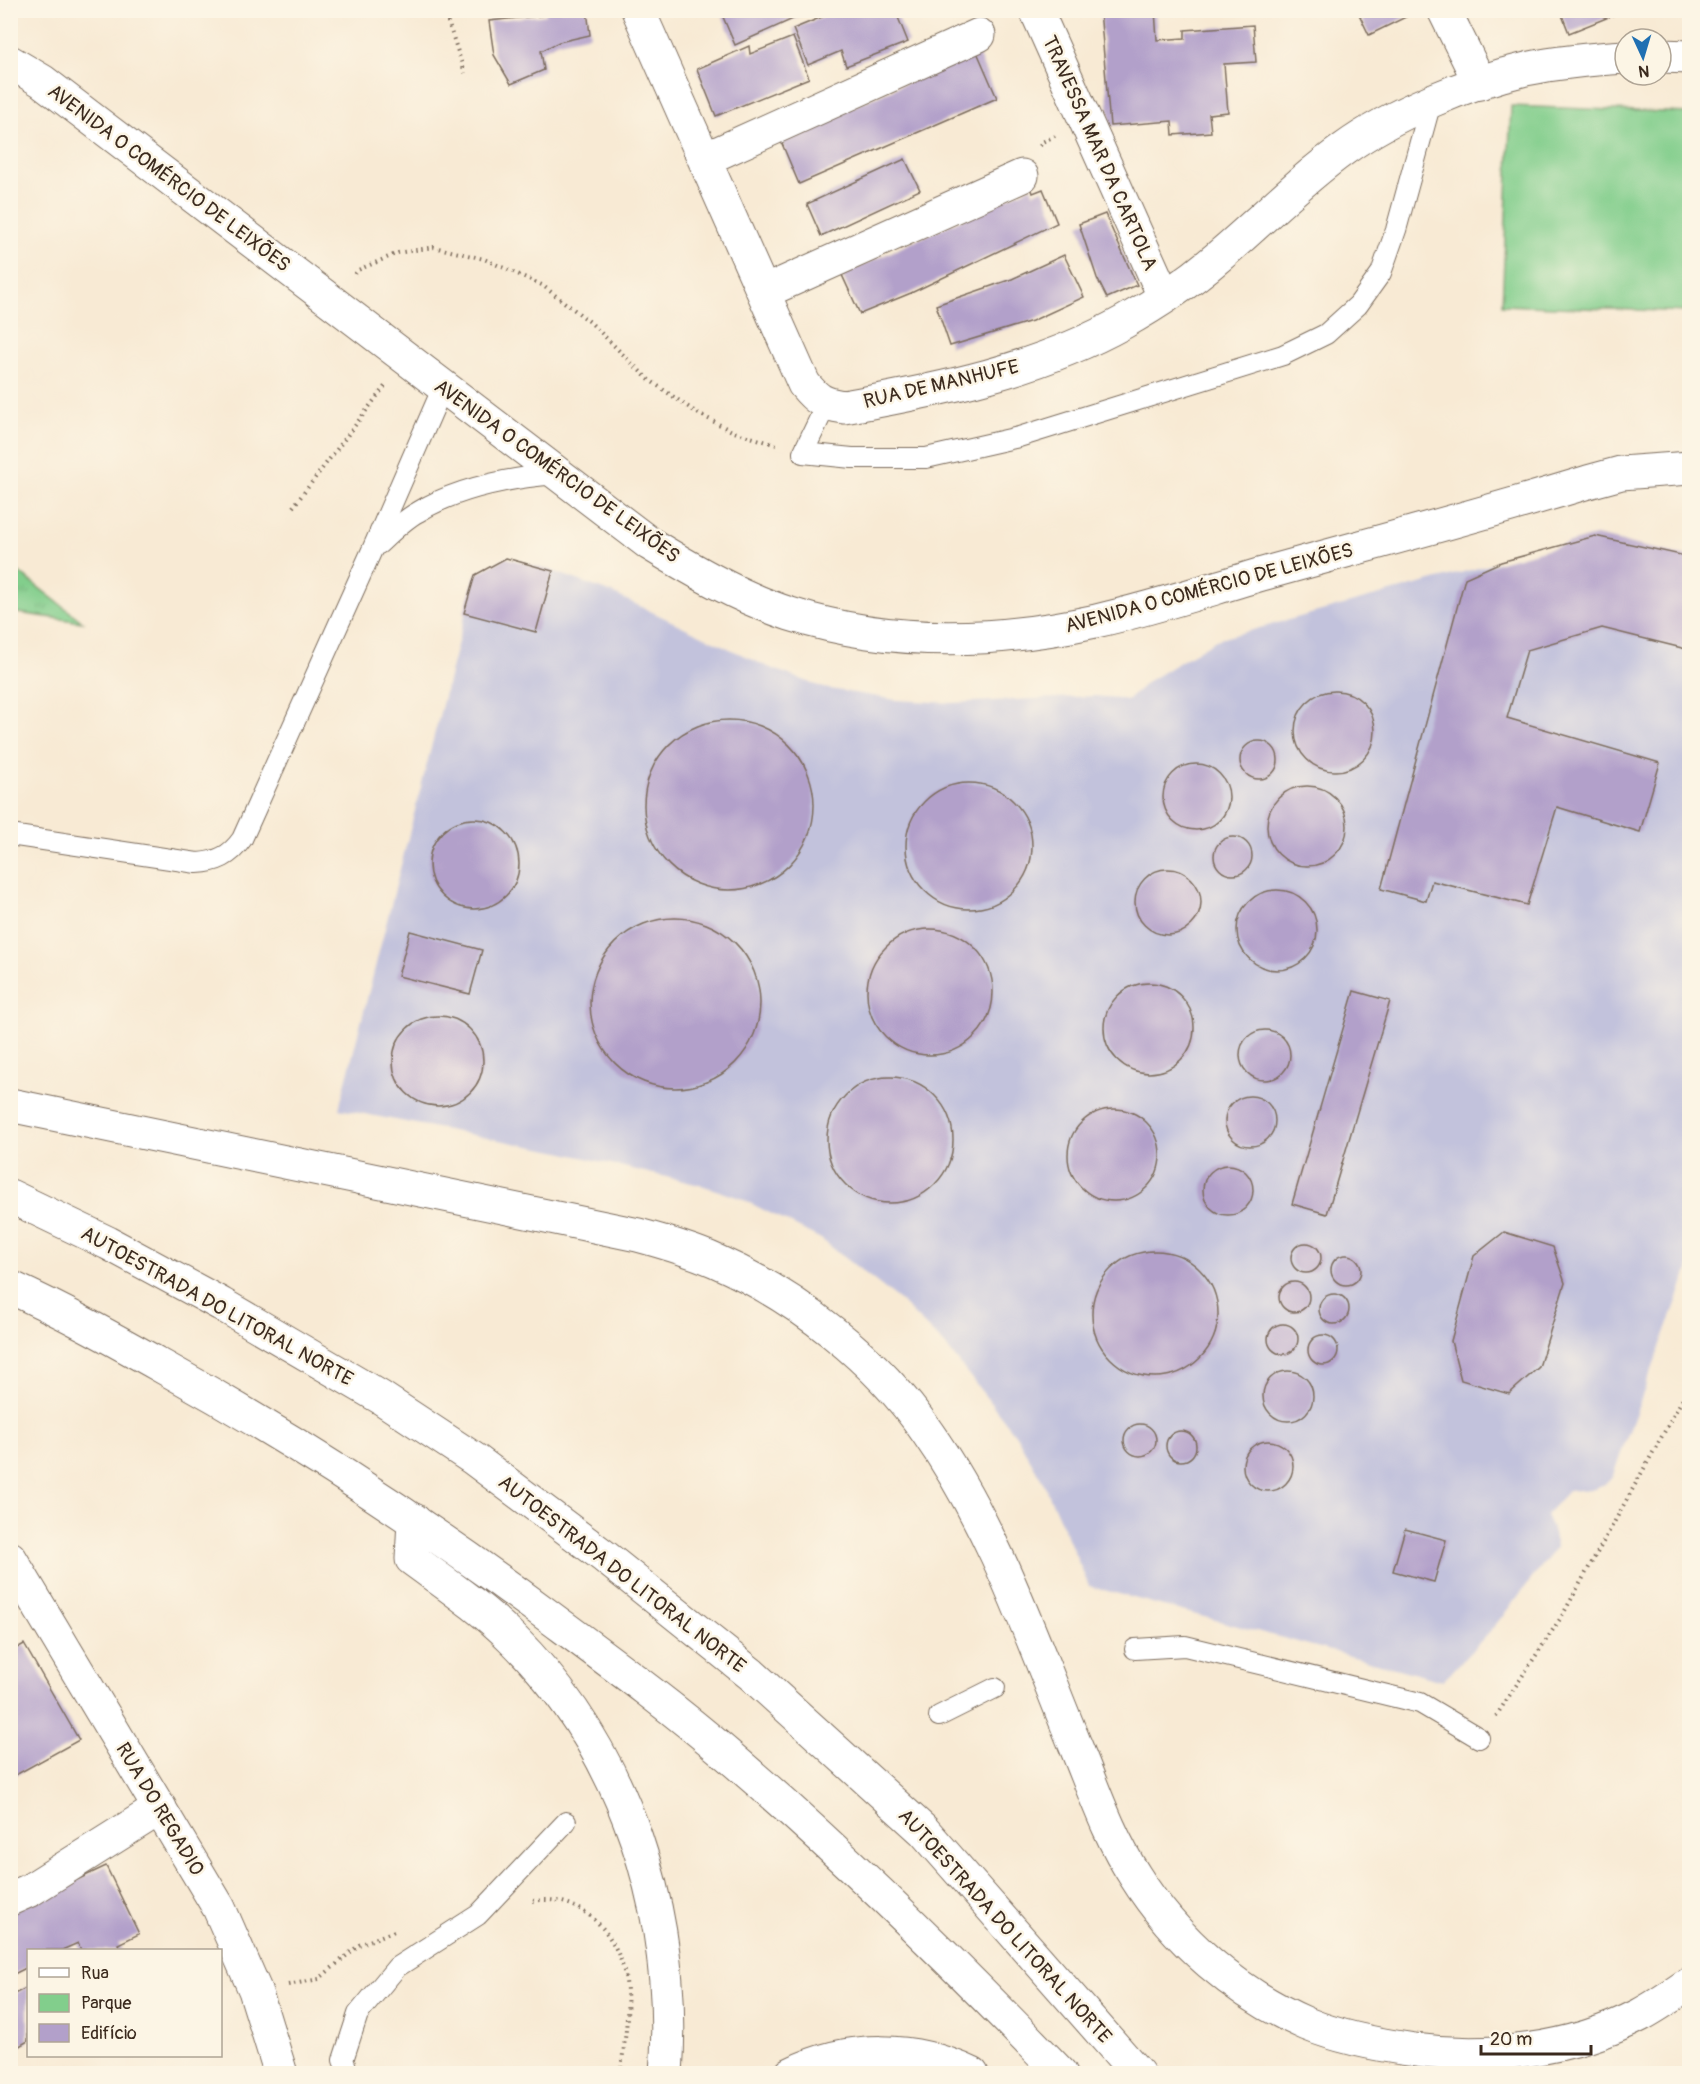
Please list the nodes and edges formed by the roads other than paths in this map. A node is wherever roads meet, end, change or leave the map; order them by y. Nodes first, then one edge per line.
1 (1036, 10) edge
2 (1444, 10) edge
3 (642, 12) edge
4 (979, 35) dead end
5 (1673, 56) edge
6 (1689, 57) edge
7 (1613, 58) edge
8 (10, 62) edge
9 (1480, 83) junction
10 (1431, 102) junction
11 (705, 159) junction
12 (1022, 176) dead end
13 (764, 292) junction
14 (1164, 296) junction
15 (443, 387) junction
16 (826, 405) junction
17 (1689, 468) edge
18 (556, 474) junction
19 (1689, 489) edge
20 (1537, 497) junction
21 (372, 550) junction
22 (10, 835) edge
23 (10, 1105) edge
24 (10, 1196) edge
25 (10, 1287) edge
26 (414, 1520) junction
27 (10, 1558) edge
28 (1135, 1648) dead end
29 (995, 1688) dead end
30 (939, 1716) dead end
31 (1479, 1738) road end
32 (160, 1808) junction
33 (566, 1822) dead end
34 (10, 1899) edge
35 (1689, 1983) edge
36 (281, 2073) edge
37 (349, 2073) edge
38 (666, 2073) edge
39 (792, 2073) edge
40 (972, 2073) edge
41 (1061, 2073) edge
42 (1138, 2073) edge

1 - 14 main road, TRAVESSA MAR DA CARTOLA
2 - 9 main road
3 - 11 main road
4 - 11 main road
5 - 6 main road
7 - 9 main road, RUA DE MANHUFE
8 - 15 main road, AVENIDA O COMÉRCIO DE LEIXÕES
9 - 10 main road, RUA DE MANHUFE
10 - 14 main road, RUA DE MANHUFE
10 - 16 lane
11 - 13 main road
12 - 13 main road
13 - 16 main road
14 - 16 main road, RUA DE MANHUFE
15 - 18 main road, AVENIDA O COMÉRCIO DE LEIXÕES
15 - 21 lane
17 - 20 main road, AVENIDA O COMÉRCIO DE LEIXÕES
18 - 20 main road, AVENIDA O COMÉRCIO DE LEIXÕES
18 - 21 lane
19 - 20 main road, AVENIDA O COMÉRCIO DE LEIXÕES
21 - 22 lane
23 - 35 main road
24 - 42 main road, AUTOESTRADA DO LITORAL NORTE
25 - 26 main road
26 - 38 main road
26 - 41 main road
27 - 32 main road, RUA DO REGADIO
28 - 31 lane
29 - 30 lane
32 - 34 main road
32 - 36 main road, RUA DO REGADIO
33 - 37 lane
39 - 40 main road

